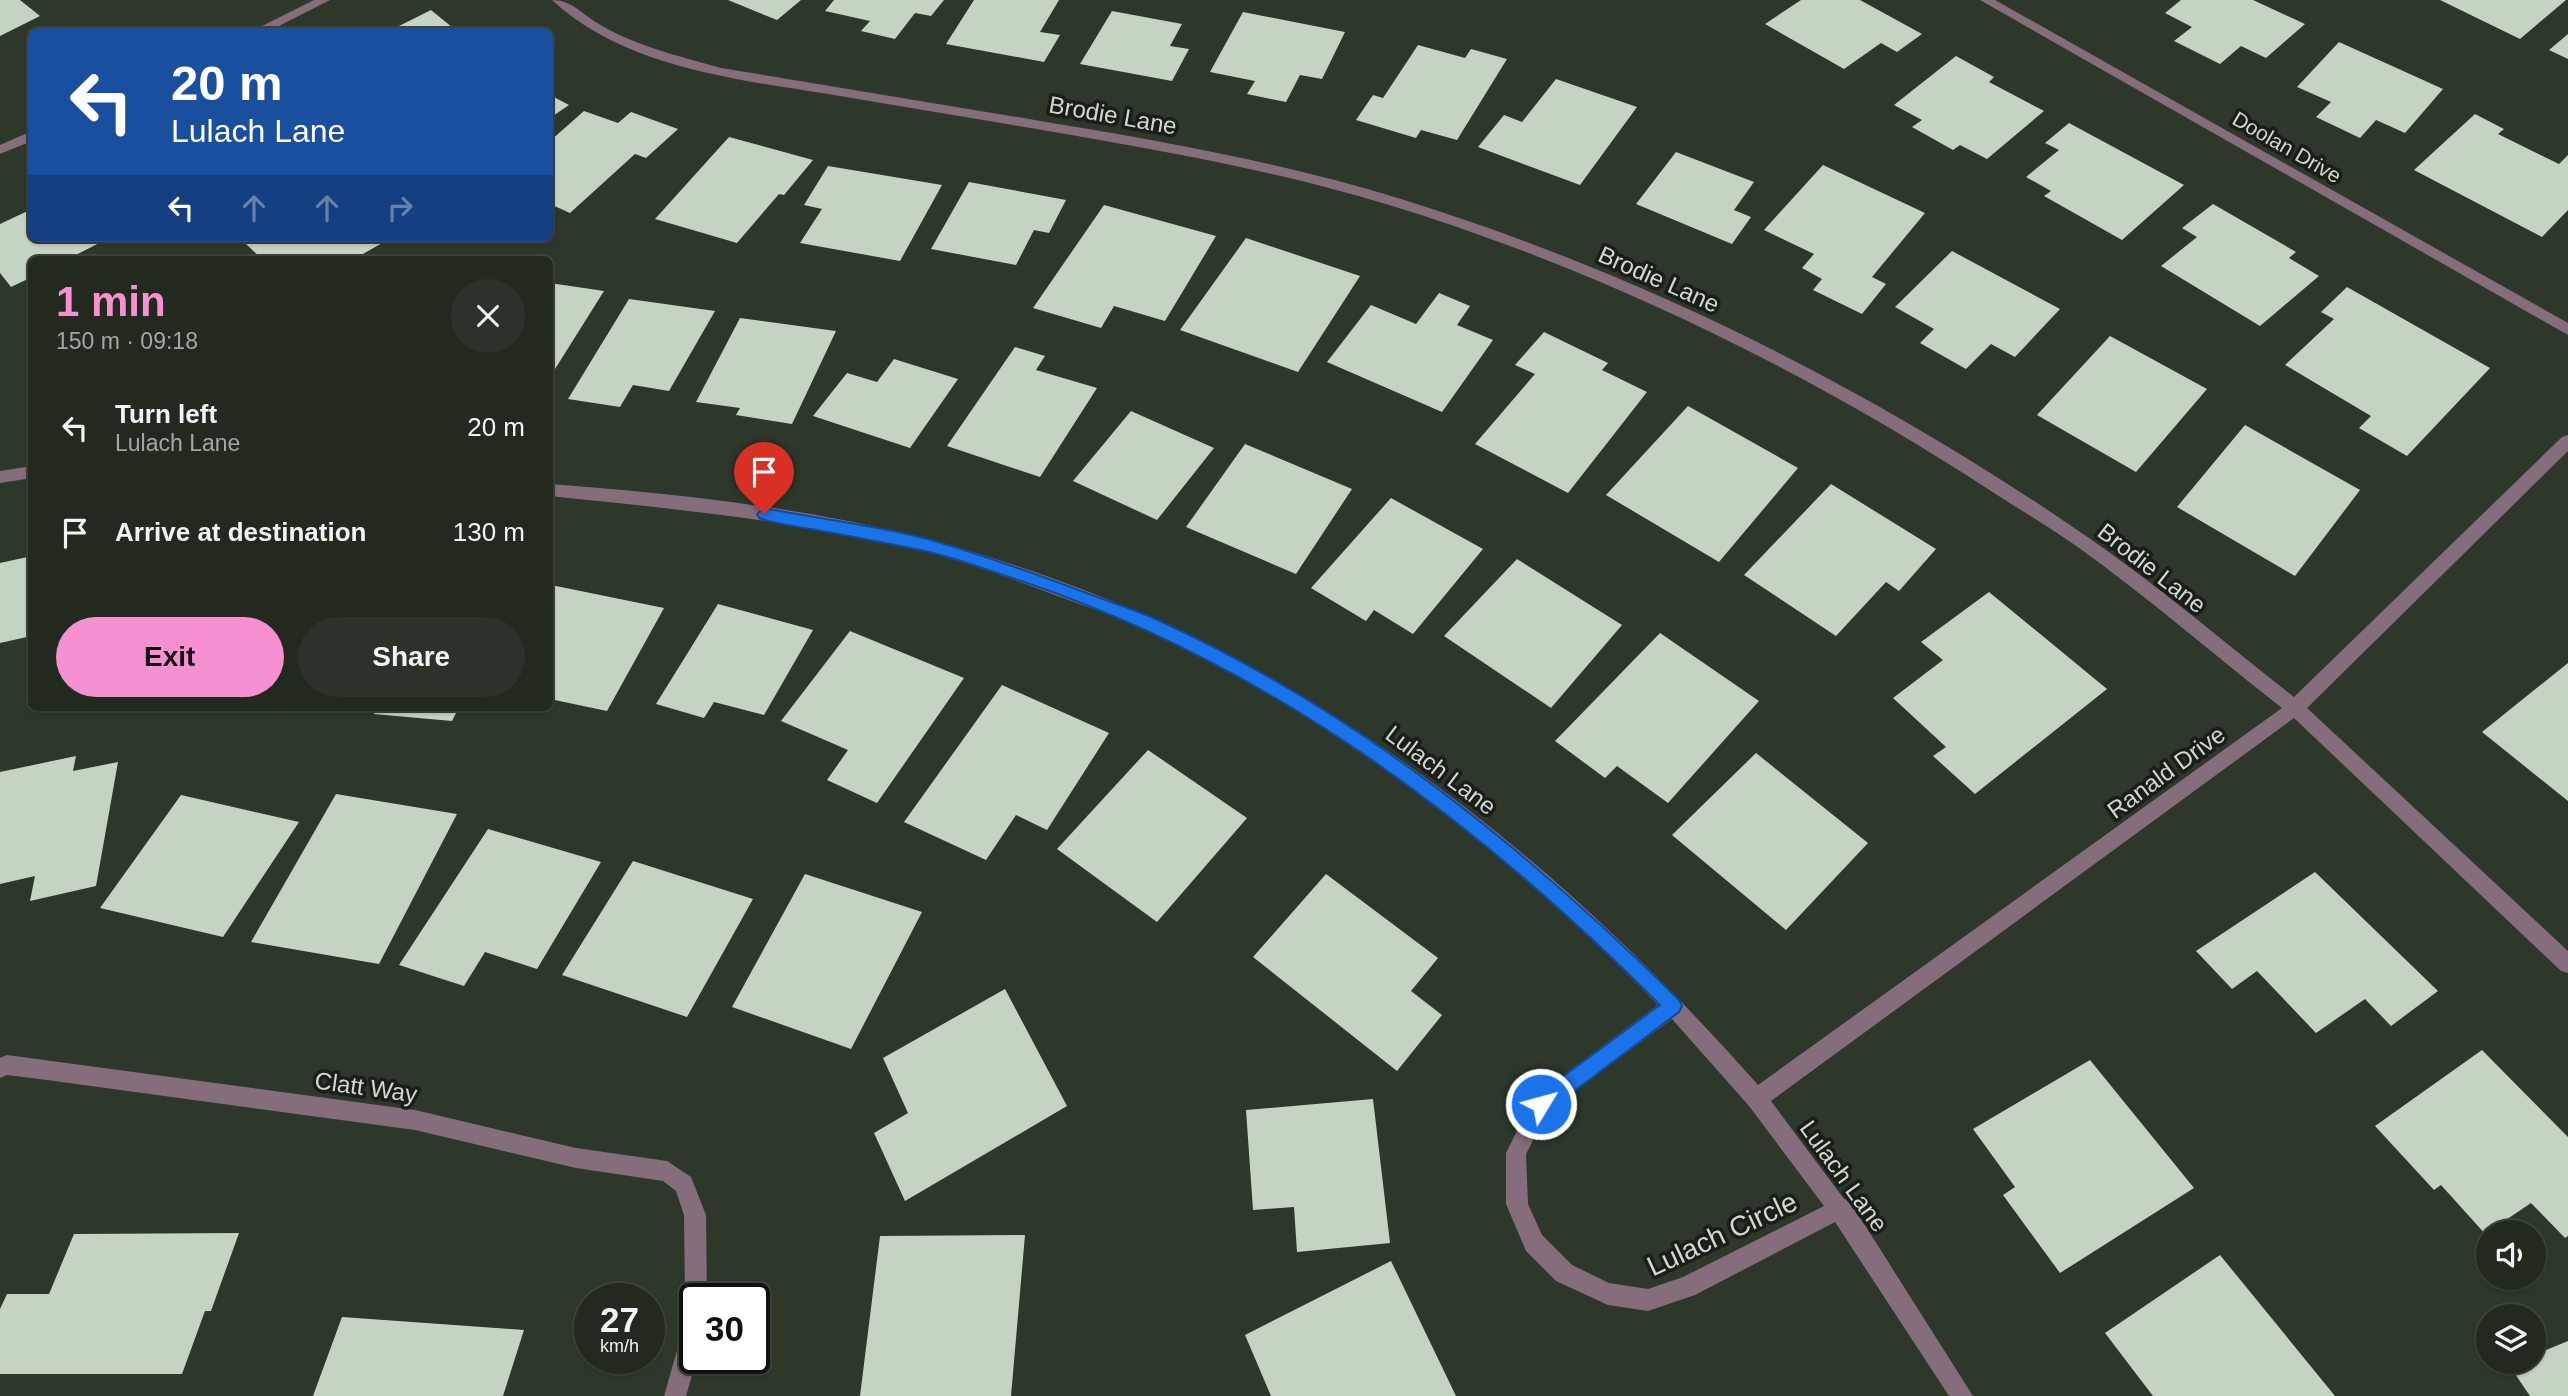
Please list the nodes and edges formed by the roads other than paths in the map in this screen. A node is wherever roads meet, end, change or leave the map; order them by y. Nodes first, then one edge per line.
1 (324, 0) edge
2 (558, 0) edge
3 (1986, 0) edge
4 (264, 28) edge
5 (28, 137) edge
6 (0, 150) edge
7 (2568, 330) edge
8 (2568, 441) edge
9 (28, 473) edge
10 (0, 477) edge
11 (553, 490) edge
12 (2295, 708) junction
13 (2568, 964) edge
14 (1673, 1006) junction
15 (0, 1068) edge
16 (1756, 1099) junction
17 (1841, 1208) junction
18 (696, 1283) edge
19 (681, 1374) edge
20 (675, 1396) edge
21 (1962, 1396) edge

1 - 4 street
2 - 12 street, Brodie Lane
3 - 7 street, Doolan Drive
5 - 6 street
8 - 12 street, Ranald Drive
9 - 10 street
11 - 14 street, Lulach Lane
12 - 13 street, Brodie Lane
12 - 16 street, Ranald Drive
14 - 16 street, Lulach Lane
14 - 17 street, Lulach Circle
15 - 18 street, Clatt Way
16 - 17 street, Lulach Lane
17 - 21 street, Lulach Lane
19 - 20 street

